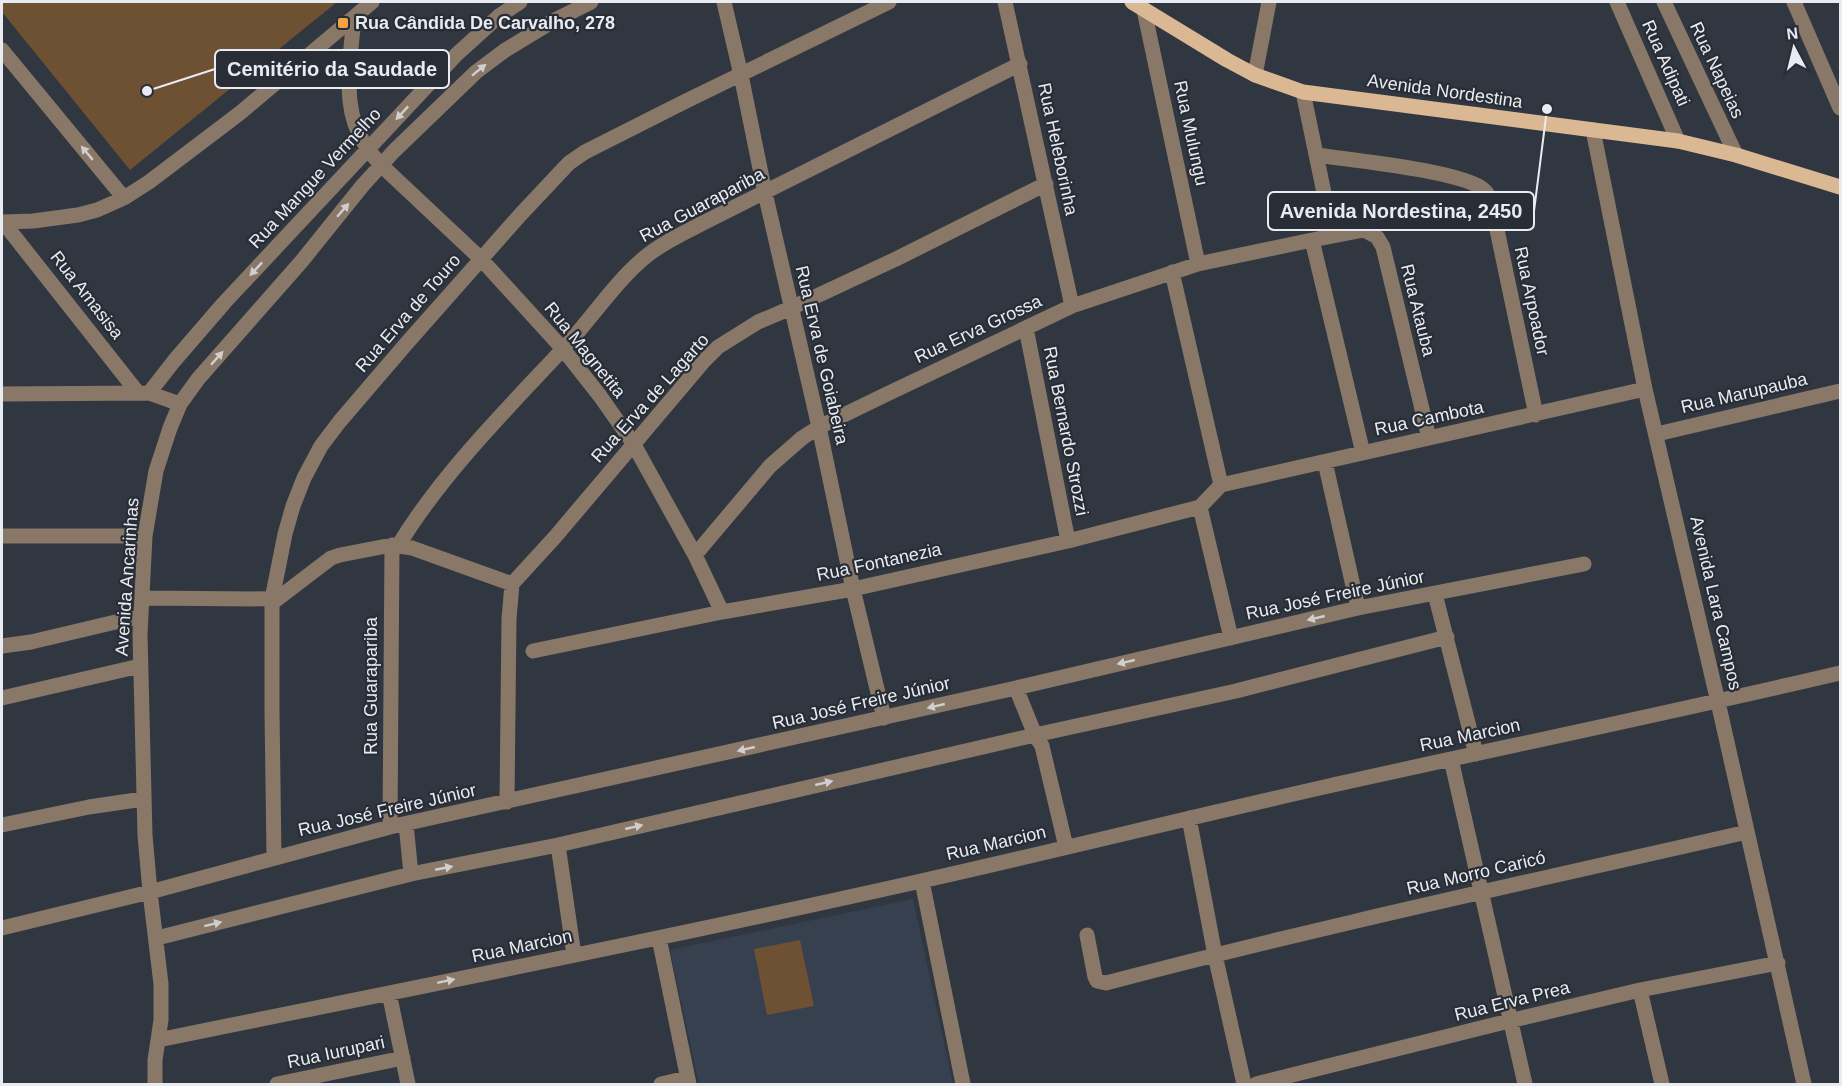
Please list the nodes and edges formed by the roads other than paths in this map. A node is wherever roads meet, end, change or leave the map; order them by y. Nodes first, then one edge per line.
1 (372, 2) edge
2 (520, 2) edge
3 (591, 2) edge
4 (724, 2) edge
5 (889, 2) edge
6 (1005, 2) edge
7 (1269, 2) edge
8 (1617, 2) edge
9 (1664, 2) edge
10 (1794, 2) edge
11 (1138, 6) edge
12 (354, 16) junction
13 (2, 50) edge
14 (1020, 64) junction
15 (741, 75) junction
16 (1255, 75) junction
17 (1303, 92) junction
18 (1840, 108) edge
19 (1593, 130) junction
20 (1678, 141) junction
21 (368, 150) junction
22 (1317, 155) junction
23 (1736, 155) junction
24 (381, 165) junction
25 (1046, 184) junction
26 (1840, 187) edge
27 (765, 193) junction
28 (124, 198) junction
29 (2, 222) edge
30 (1333, 236) junction
31 (1312, 240) junction
32 (281, 242) junction
33 (481, 259) junction
34 (301, 262) junction
35 (1198, 264) junction
36 (1172, 272) junction
37 (1072, 306) junction
38 (791, 308) junction
39 (1026, 328) junction
40 (563, 349) junction
41 (1645, 389) junction
42 (1840, 391) edge
43 (144, 393) junction
44 (2, 394) edge
45 (180, 404) junction
46 (1536, 414) junction
47 (819, 427) junction
48 (1657, 434) junction
49 (1429, 438) junction
50 (633, 443) junction
51 (1363, 453) junction
52 (1325, 462) junction
53 (1221, 485) junction
54 (1200, 507) junction
55 (2, 536) edge
56 (145, 536) junction
57 (1068, 541) junction
58 (395, 545) junction
59 (695, 555) junction
60 (1584, 564) dead end
61 (512, 584) junction
62 (853, 589) junction
63 (1435, 594) junction
64 (141, 598) junction
65 (272, 601) junction
66 (1358, 608) junction
67 (722, 612) junction
68 (141, 616) junction
69 (1447, 637) junction
70 (1231, 638) junction
71 (2, 646) edge
72 (533, 651) dead end
73 (140, 666) junction
74 (1840, 673) edge
75 (1016, 688) junction
76 (2, 698) edge
77 (1718, 702) junction
78 (884, 718) junction
79 (1035, 735) junction
80 (1476, 754) junction
81 (1451, 759) junction
82 (143, 799) junction
83 (507, 802) junction
84 (1188, 818) junction
85 (406, 824) junction
86 (2, 825) edge
87 (390, 827) junction
88 (1747, 832) junction
89 (558, 845) junction
90 (1066, 847) junction
91 (274, 857) junction
92 (411, 874) junction
93 (922, 881) junction
94 (1480, 891) junction
95 (150, 892) junction
96 (2, 928) edge
97 (1087, 935) dead end
98 (157, 938) junction
99 (659, 938) junction
100 (574, 955) junction
101 (1215, 955) junction
102 (1778, 963) junction
103 (1640, 990) junction
104 (389, 993) junction
105 (1509, 1021) junction
106 (158, 1040) junction
107 (403, 1058) junction
108 (688, 1081) edge
109 (155, 1084) edge
110 (277, 1084) edge
111 (408, 1084) edge
112 (661, 1084) edge
113 (963, 1084) edge
114 (1244, 1084) edge
115 (1256, 1084) edge
116 (1525, 1084) edge
117 (1662, 1084) edge
118 (1804, 1084) edge

1 - 12 street
2 -> 21 street, Rua Mangue Vermelho
24 -> 3 street, Avenida Ancarinhas
4 - 15 street, Rua Erva de Goiabeira
5 - 15 street, Rua Erva de Touro
6 - 14 street, Rua Heleborinha
7 - 16 street
8 - 20 street, Rua Adipati
9 - 23 street, Rua Napeias
10 - 18 street
11 - 16 main road, Avenida Nordestina
11 - 35 street, Rua Mulungu
12 - 21 street, Rua Magnetita
12 - 28 street
28 -> 13 street
14 - 25 street, Rua Heleborinha
14 - 27 street, Rua Guarapariba
15 - 27 street, Rua Erva de Goiabeira
15 - 33 street, Rua Erva de Touro
16 - 17 main road, Avenida Nordestina
17 - 19 main road, Avenida Nordestina
17 - 22 street
19 - 20 main road, Avenida Nordestina
19 - 41 street, Avenida Lara Campos
20 - 23 main road, Avenida Nordestina
21 - 24 street, Rua Magnetita
21 - 32 street, Rua Mangue Vermelho
22 - 30 street
22 - 46 street, Rua Arpoador
23 - 26 main road, Avenida Nordestina
24 - 33 street, Rua Magnetita
34 -> 24 street, Avenida Ancarinhas
25 - 37 street, Rua Heleborinha
25 - 38 street, Rua Erva de Lagarto
27 - 38 street, Rua Erva de Goiabeira
27 - 40 street, Rua Guarapariba
28 - 29 street
29 - 43 street, Rua Amasisa
30 - 31 street, Rua Erva Grossa
30 - 49 street, Rua Atauba
31 - 35 street, Rua Erva Grossa
31 - 51 street
32 - 34 street
32 -> 43 street, Rua Mangue Vermelho
33 - 40 street, Rua Magnetita
33 - 65 street, Rua Erva de Touro
45 -> 34 street, Avenida Ancarinhas
35 - 36 street, Rua Erva Grossa
36 - 37 street, Rua Erva Grossa
36 - 53 street
37 - 39 street, Rua Erva Grossa
38 - 47 street, Rua Erva de Goiabeira
38 - 50 street, Rua Erva de Lagarto
39 - 47 street, Rua Erva Grossa
39 - 57 street, Rua Bernardo Strozzi
40 - 50 street, Rua Magnetita
40 - 58 street, Rua Guarapariba
41 - 46 street, Rua Cambota
41 - 48 street, Avenida Lara Campos
42 - 48 street, Rua Marupauba
43 - 44 street
43 - 45 street
45 - 56 street, Avenida Ancarinhas
46 - 49 street, Rua Cambota
47 - 59 street, Rua Erva Grossa
47 - 62 street, Rua Erva de Goiabeira
48 - 77 street, Avenida Lara Campos
49 - 51 street, Rua Cambota
50 - 59 street, Rua Magnetita
50 - 61 street, Rua Erva de Lagarto
51 - 52 street, Rua Cambota
52 - 53 street, Rua Cambota
52 - 66 street
53 - 54 street
54 - 57 street, Rua Fontanezia
54 - 70 street
55 - 56 street
56 - 64 street, Avenida Ancarinhas
57 - 62 street, Rua Fontanezia
58 - 61 street
58 - 65 street
58 - 87 street, Rua Guarapariba
59 - 67 street, Rua Magnetita
60 - 63 street, Rua José Freire Júnior
61 - 83 street
62 - 67 street, Rua Fontanezia
62 - 78 street, Rua Erva de Goiabeira
63 - 66 street, Rua José Freire Júnior
63 - 69 street
64 - 65 street
64 - 68 street, Avenida Ancarinhas
65 - 91 street, Rua Erva de Touro
66 -> 70 street, Rua José Freire Júnior
67 - 72 street, Rua Fontanezia
68 - 71 street
68 - 73 street, Avenida Ancarinhas
69 - 79 street
69 - 80 street
70 -> 75 street, Rua José Freire Júnior
73 - 76 street
73 - 82 street, Avenida Ancarinhas
74 - 77 street, Rua Marcion
75 -> 78 street, Rua José Freire Júnior
75 - 79 street
77 - 80 street, Rua Marcion
77 - 88 street, Avenida Lara Campos
78 -> 83 street, Rua José Freire Júnior
89 -> 79 street
79 - 90 street
80 - 81 street, Rua Marcion
81 - 84 street, Rua Marcion
81 - 94 street
82 - 86 street
82 - 95 street, Avenida Ancarinhas
83 - 85 street, Rua José Freire Júnior
84 - 90 street, Rua Marcion
84 - 101 street
85 - 87 street, Rua José Freire Júnior
85 - 92 street
87 - 91 street, Rua José Freire Júnior
88 - 94 street, Rua Morro Caricó
88 - 102 street, Avenida Lara Campos
92 -> 89 street
89 - 100 street
90 - 93 street, Rua Marcion
91 - 95 street, Rua José Freire Júnior
98 -> 92 street
93 - 99 street, Rua Marcion
93 - 113 street
94 - 101 street, Rua Morro Caricó
94 - 105 street
95 - 96 street, Rua José Freire Júnior
95 - 98 street, Avenida Ancarinhas
97 - 101 street, Rua Morro Caricó
98 - 106 street, Avenida Ancarinhas
99 - 100 street, Rua Marcion
99 - 108 street
104 -> 100 street, Rua Marcion
101 - 114 street
102 - 103 street, Rua Erva Prea
102 - 118 street, Avenida Lara Campos
103 - 105 street, Rua Erva Prea
103 - 117 street
104 - 106 street, Rua Marcion
104 - 107 street
105 - 115 street, Rua Erva Prea
105 - 116 street
106 - 109 street, Avenida Ancarinhas
107 - 110 street, Rua Iurupari
107 - 111 street
108 - 112 street

